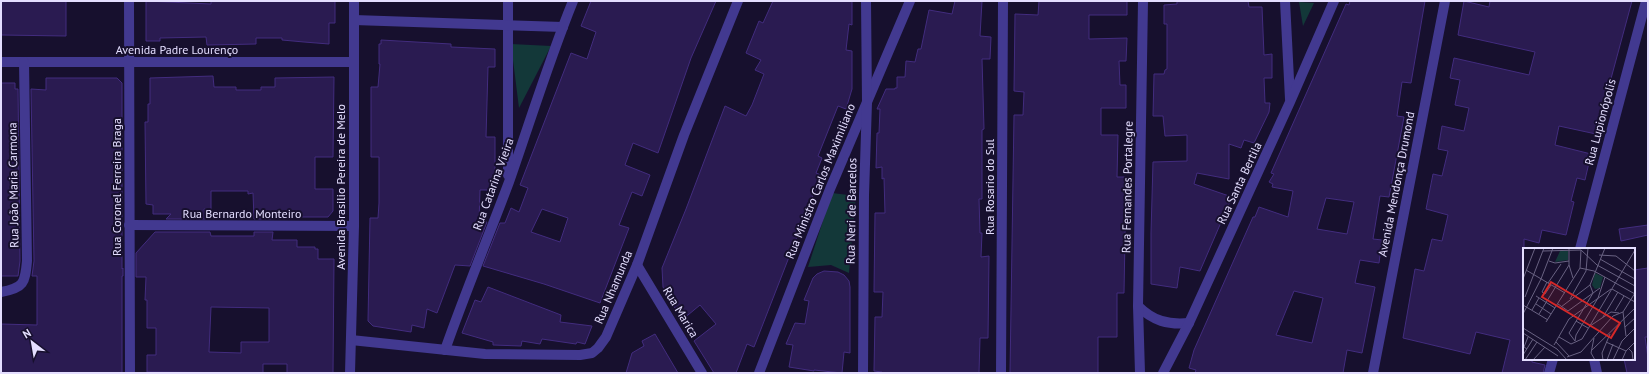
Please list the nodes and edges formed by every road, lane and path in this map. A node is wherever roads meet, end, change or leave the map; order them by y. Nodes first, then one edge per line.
1 (129, 1) edge
2 (354, 1) edge
3 (508, 1) edge
4 (573, 1) edge
5 (738, 1) edge
6 (866, 1) edge
7 (910, 1) edge
8 (1003, 1) edge
9 (1142, 1) edge
10 (1285, 1) edge
11 (1334, 1) edge
12 (1445, 1) edge
13 (1646, 1) edge
14 (354, 20) junction
15 (508, 25) junction
16 (563, 27) junction
17 (1, 62) edge
18 (24, 62) junction
19 (129, 62) junction
20 (354, 62) junction
21 (867, 102) junction
22 (1290, 102) junction
23 (508, 183) junction
24 (129, 224) junction
25 (354, 226) junction
26 (1580, 248) edge
27 (637, 265) junction
28 (1, 292) edge
29 (1138, 306) junction
30 (1189, 323) junction
31 (351, 340) junction
32 (446, 350) junction
33 (1553, 360) edge
34 (1594, 360) edge
35 (130, 373) edge
36 (350, 373) edge
37 (702, 373) edge
38 (759, 373) edge
39 (862, 373) edge
40 (1001, 373) edge
41 (1140, 373) edge
42 (1163, 373) edge
43 (1373, 373) edge
44 (1549, 373) edge
45 (1597, 373) edge

1 - 19 street, Rua Coronel Ferreira Braga
2 - 14 street, Avenida Brasilio Pereira de Melo
3 - 15 street
4 - 16 street
5 - 27 street, Rua Nhamunda
6 - 21 street, Rua Neri de Barcelos
7 - 21 street, Rua Ministro Carlos Maximiliano
8 - 40 street, Rua Rosario do Sul
9 - 29 street, Rua Fernandes Portalegre
10 - 22 street
11 - 22 street, Rua Santa Bertila
12 - 43 street, Avenida Mendonça Drumond
13 - 26 street, Rua Lupionópolis
14 - 15 street
14 - 20 street, Avenida Brasilio Pereira de Melo
15 - 16 street
15 - 23 street
16 - 23 street, Rua Catarina Vieira
17 - 18 street, Avenida Padre Lourenço
18 - 19 street, Avenida Padre Lourenço
18 - 28 street, Rua João Maria Carmona
19 - 20 street, Avenida Padre Lourenço
19 - 24 street, Rua Coronel Ferreira Braga
20 - 25 street, Avenida Brasilio Pereira de Melo
21 - 38 street, Rua Ministro Carlos Maximiliano
21 - 39 street, Rua Neri de Barcelos
22 - 30 street, Rua Santa Bertila
23 - 32 street, Rua Catarina Vieira
24 - 25 street, Rua Bernardo Monteiro
24 - 35 street, Rua Coronel Ferreira Braga
25 - 31 street, Avenida Brasilio Pereira de Melo
27 - 32 street, Rua Nhamunda
27 - 37 street, Rua Marica
29 - 30 street
29 - 41 street, Rua Fernandes Portalegre
30 - 42 street, Rua Santa Bertila
31 - 32 street, Rua Nhamunda
31 - 36 street, Avenida Brasilio Pereira de Melo
33 - 44 street
34 - 45 street

